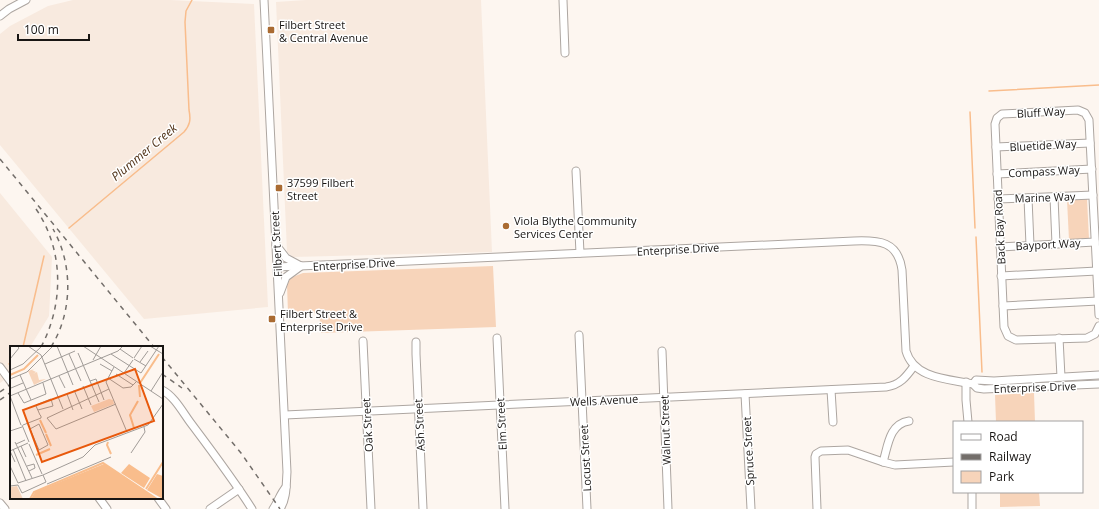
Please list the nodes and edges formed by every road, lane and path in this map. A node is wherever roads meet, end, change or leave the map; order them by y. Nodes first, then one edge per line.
1 (26, 0) edge
2 (257, 0) edge
3 (563, 0) edge
4 (264, 3) edge
5 (0, 16) edge
6 (565, 53) dead end
7 (997, 118) joint
8 (1090, 143) junction
9 (996, 147) junction
10 (1092, 169) junction
11 (576, 171) dead end
12 (997, 174) junction
13 (1093, 195) junction
14 (1054, 197) junction
15 (1028, 198) junction
16 (998, 199) junction
17 (1096, 209) edge
18 (1095, 242) junction
19 (1056, 244) junction
20 (276, 245) junction
21 (1030, 245) junction
22 (1000, 247) junction
23 (580, 253) junction
24 (301, 266) junction
25 (277, 267) junction
26 (1097, 271) junction
27 (1001, 276) junction
28 (279, 296) junction
29 (1098, 301) edge
30 (1003, 306) junction
31 (1099, 315) edge
32 (1099, 326) edge
33 (579, 335) dead end
34 (497, 338) dead end
35 (1059, 338) junction
36 (363, 341) dead end
37 (416, 342) dead end
38 (662, 351) dead end
39 (914, 366) junction
40 (0, 367) edge
41 (1099, 375) edge
42 (1061, 377) junction
43 (10, 381) edge
44 (969, 383) junction
45 (1099, 384) edge
46 (831, 390) junction
47 (163, 391) edge
48 (745, 394) junction
49 (664, 397) junction
50 (582, 401) junction
51 (500, 405) junction
52 (418, 409) junction
53 (366, 411) junction
54 (285, 415) junction
55 (909, 421) dead end
56 (968, 421) edge
57 (833, 422) dead end
58 (883, 462) junction
59 (953, 462) edge
60 (239, 489) junction
61 (972, 493) edge
62 (100, 499) edge
63 (159, 499) edge
64 (0, 503) edge
65 (276, 507) edge
66 (105, 508) edge
67 (5, 509) edge
68 (166, 509) edge
69 (210, 509) edge
70 (252, 509) edge
71 (371, 509) edge
72 (423, 509) edge
73 (505, 509) edge
74 (587, 509) edge
75 (668, 509) edge
76 (751, 509) edge
77 (817, 509) edge
78 (972, 509) edge

1 - 5 street
2 - 4 street
3 - 6 street
4 - 20 street, Filbert Street
7 - 8 street, Bluff Way
7 - 9 street, Back Bay Road
8 - 9 street, Bluetide Way
8 - 10 street
9 - 12 street, Back Bay Road
10 - 12 street, Compass Way
10 - 13 street
11 - 23 street
12 - 16 street, Back Bay Road
13 - 14 street, Marine Way
13 - 17 street
14 - 15 street, Marine Way
14 - 19 street
15 - 16 street, Marine Way
15 - 21 street
16 - 22 street, Back Bay Road
17 - 18 street
18 - 19 street, Bayport Way
18 - 26 street
19 - 21 street, Bayport Way
20 - 24 street
20 - 25 street, Filbert Street
21 - 22 street, Bayport Way
22 - 27 street, Back Bay Road
23 - 24 street, Enterprise Drive
23 - 39 street, Enterprise Drive
24 - 25 street, Enterprise Drive
24 - 28 street
25 - 28 street, Filbert Street
26 - 27 street
26 - 29 street
27 - 30 street, Back Bay Road
28 - 54 street, Filbert Street
29 - 30 street
29 - 31 street
30 - 35 street, Back Bay Road
32 - 35 street
33 - 50 street, Locust Street
34 - 51 street, Elm Street
35 - 42 street
36 - 53 street, Oak Street
37 - 52 street, Ash Street
38 - 49 street, Walnut Street
39 - 44 street, Enterprise Drive
39 - 46 street, Wells Avenue
40 - 43 street
41 - 42 street, Enterprise Drive
42 - 44 street, Enterprise Drive
44 - 45 street, Enterprise Drive
44 - 56 street
46 - 48 street, Wells Avenue
46 - 57 street
47 - 60 street
48 - 49 street, Wells Avenue
48 - 76 street, Spruce Street
49 - 50 street, Wells Avenue
49 - 75 street, Walnut Street
50 - 51 street, Wells Avenue
50 - 74 street, Locust Street
51 - 52 street, Wells Avenue
51 - 73 street, Elm Street
52 - 53 street, Wells Avenue
52 - 72 street, Ash Street
53 - 54 street, Wells Avenue
53 - 71 street, Oak Street
54 - 65 street, Filbert Street
55 - 58 street
58 - 59 street
58 - 77 street
60 - 69 street
60 - 70 street
61 - 78 street
62 - 66 street
63 - 68 street
64 - 67 street

